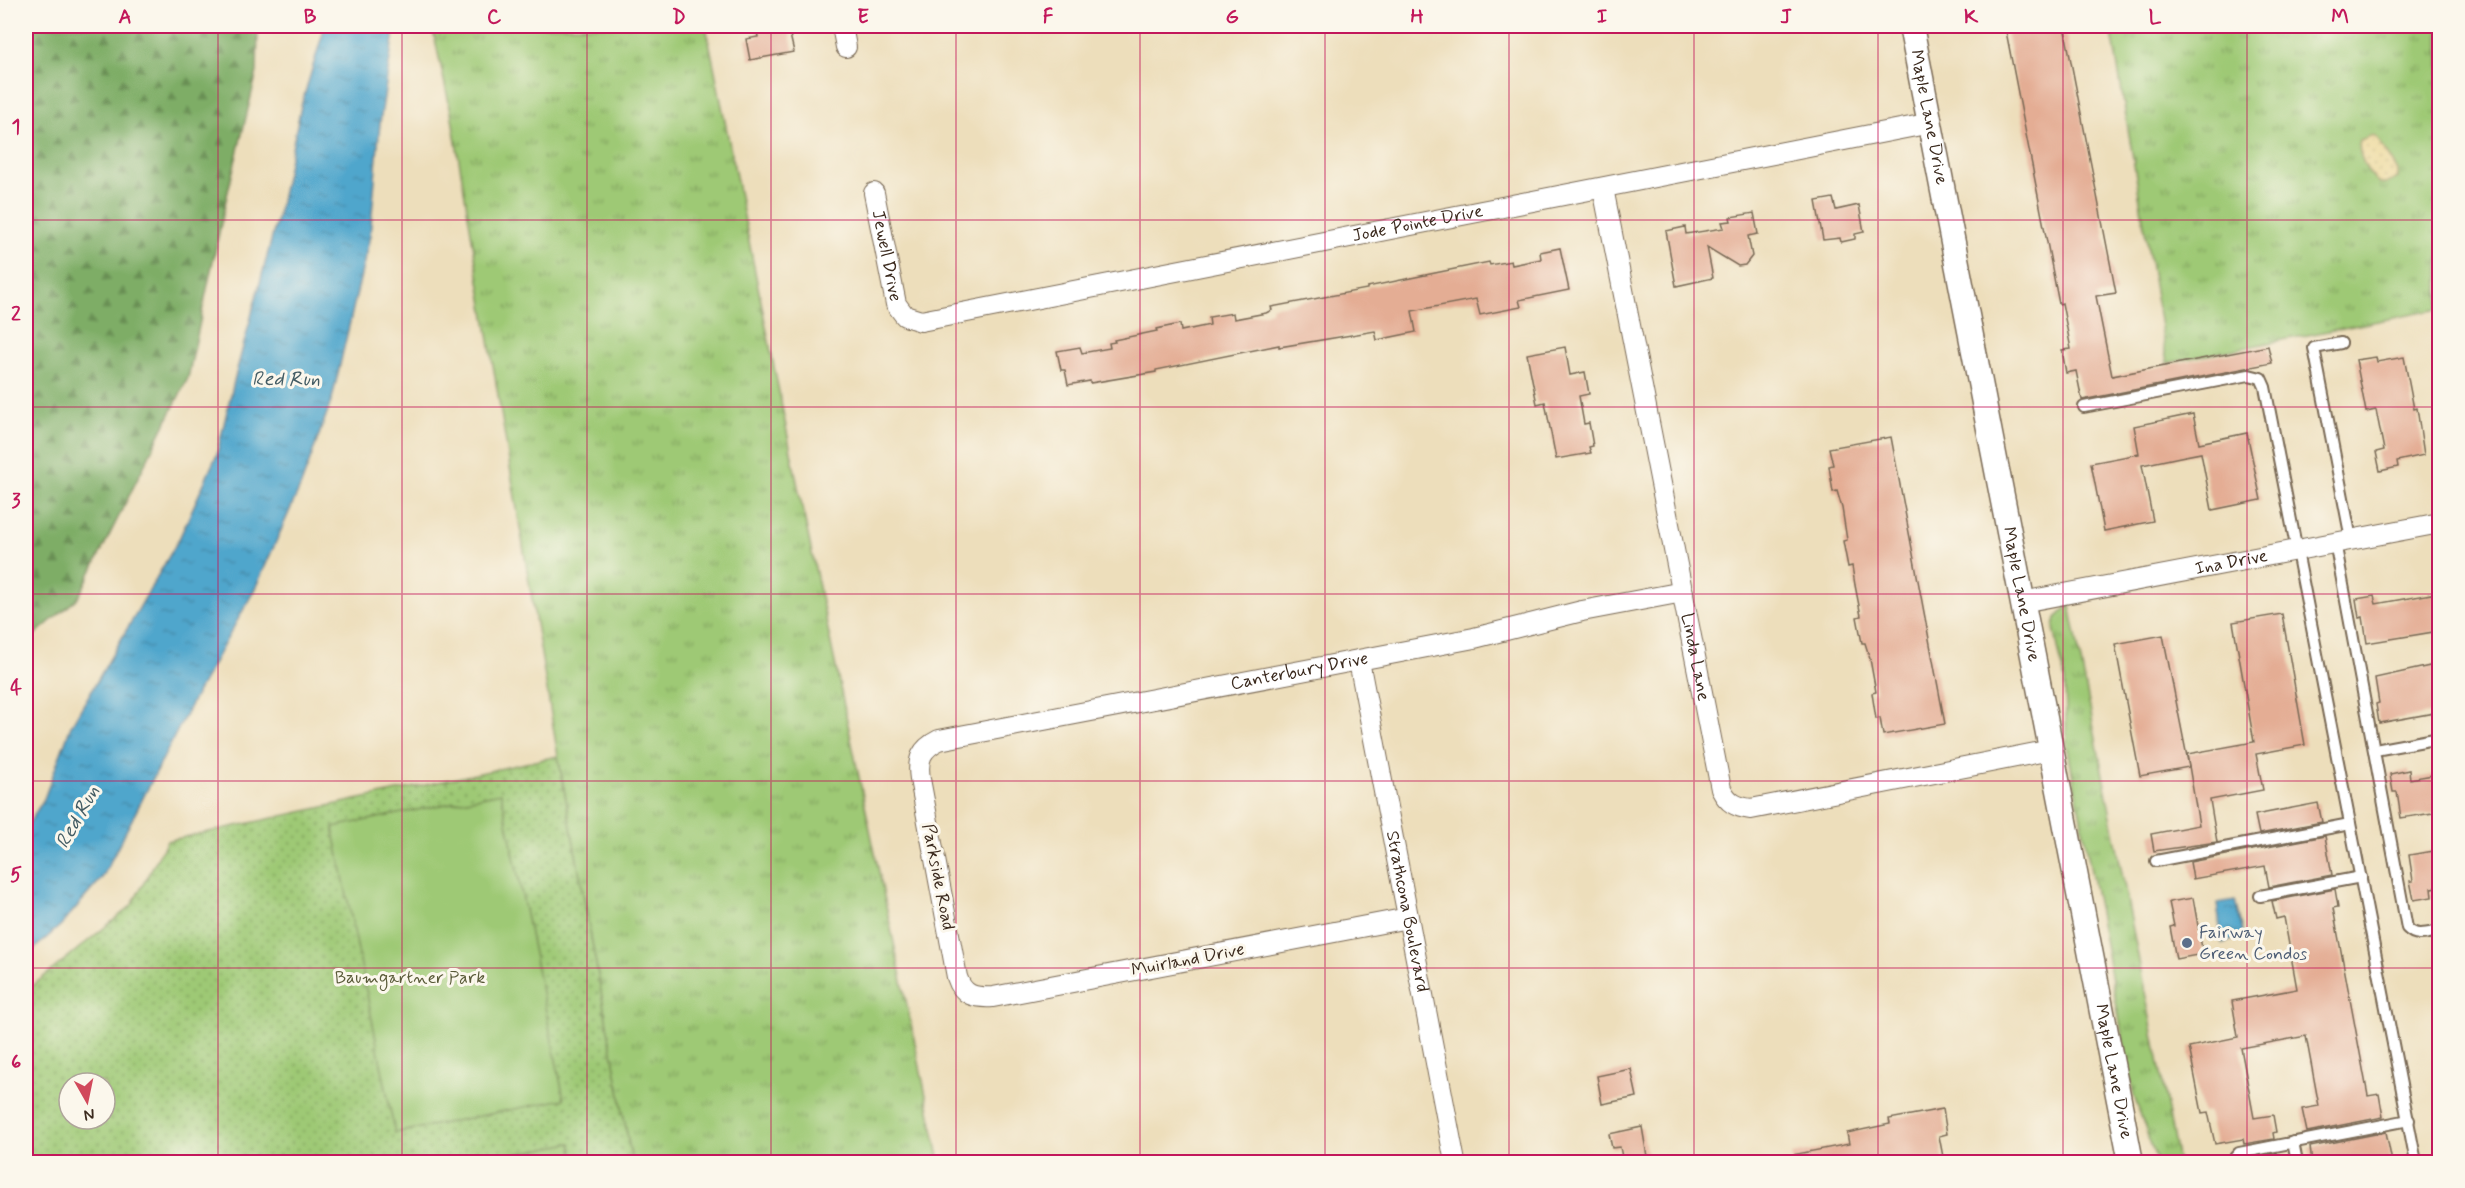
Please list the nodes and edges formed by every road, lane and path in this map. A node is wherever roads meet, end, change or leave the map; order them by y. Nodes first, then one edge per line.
1 (842, 26) edge
2 (1911, 26) edge
3 (846, 47) dead end
4 (1931, 123) junction
5 (1603, 188) junction
6 (874, 193) dead end
7 (905, 316) joint
8 (2341, 343) dead end
9 (2084, 407) dead end
10 (2439, 522) edge
11 (2343, 540) junction
12 (2297, 549) junction
13 (1683, 592) junction
14 (2022, 602) junction
15 (1359, 661) junction
16 (2439, 738) edge
17 (2051, 750) junction
18 (2374, 750) junction
19 (920, 755) joint
20 (2350, 824) junction
21 (2157, 861) dead end
22 (2361, 877) junction
23 (2260, 896) dead end
24 (1408, 918) junction
25 (2439, 931) edge
26 (969, 995) joint
27 (2409, 1120) junction
28 (2293, 1142) junction
29 (1455, 1162) edge
30 (2131, 1162) edge
31 (2231, 1162) edge
32 (2297, 1162) edge
33 (2416, 1162) edge

1 - 3 street
2 - 4 street, Maple Lane Drive
4 - 5 street, Jode Pointe Drive
4 - 14 street, Maple Lane Drive
5 - 7 street, Jode Pointe Drive
5 - 13 street, Linda Lane
6 - 7 street, Jewell Drive
8 - 11 lane
9 - 12 lane
10 - 11 street, Ina Drive
11 - 12 street, Ina Drive
11 - 18 lane
12 - 14 street, Ina Drive
12 - 20 lane
13 - 15 street, Canterbury Drive
13 - 17 street, Linda Lane
14 - 17 street, Maple Lane Drive
15 - 19 street, Canterbury Drive
15 - 24 street, Strathcona Boulevard
16 - 18 lane
17 - 30 street, Maple Lane Drive
18 - 25 lane
19 - 26 street, Parkside Road
20 - 21 lane
20 - 22 lane
22 - 23 lane
22 - 27 lane
24 - 26 street, Muirland Drive
24 - 29 street, Strathcona Boulevard
27 - 28 lane
27 - 33 lane
28 - 31 lane
28 - 32 lane

